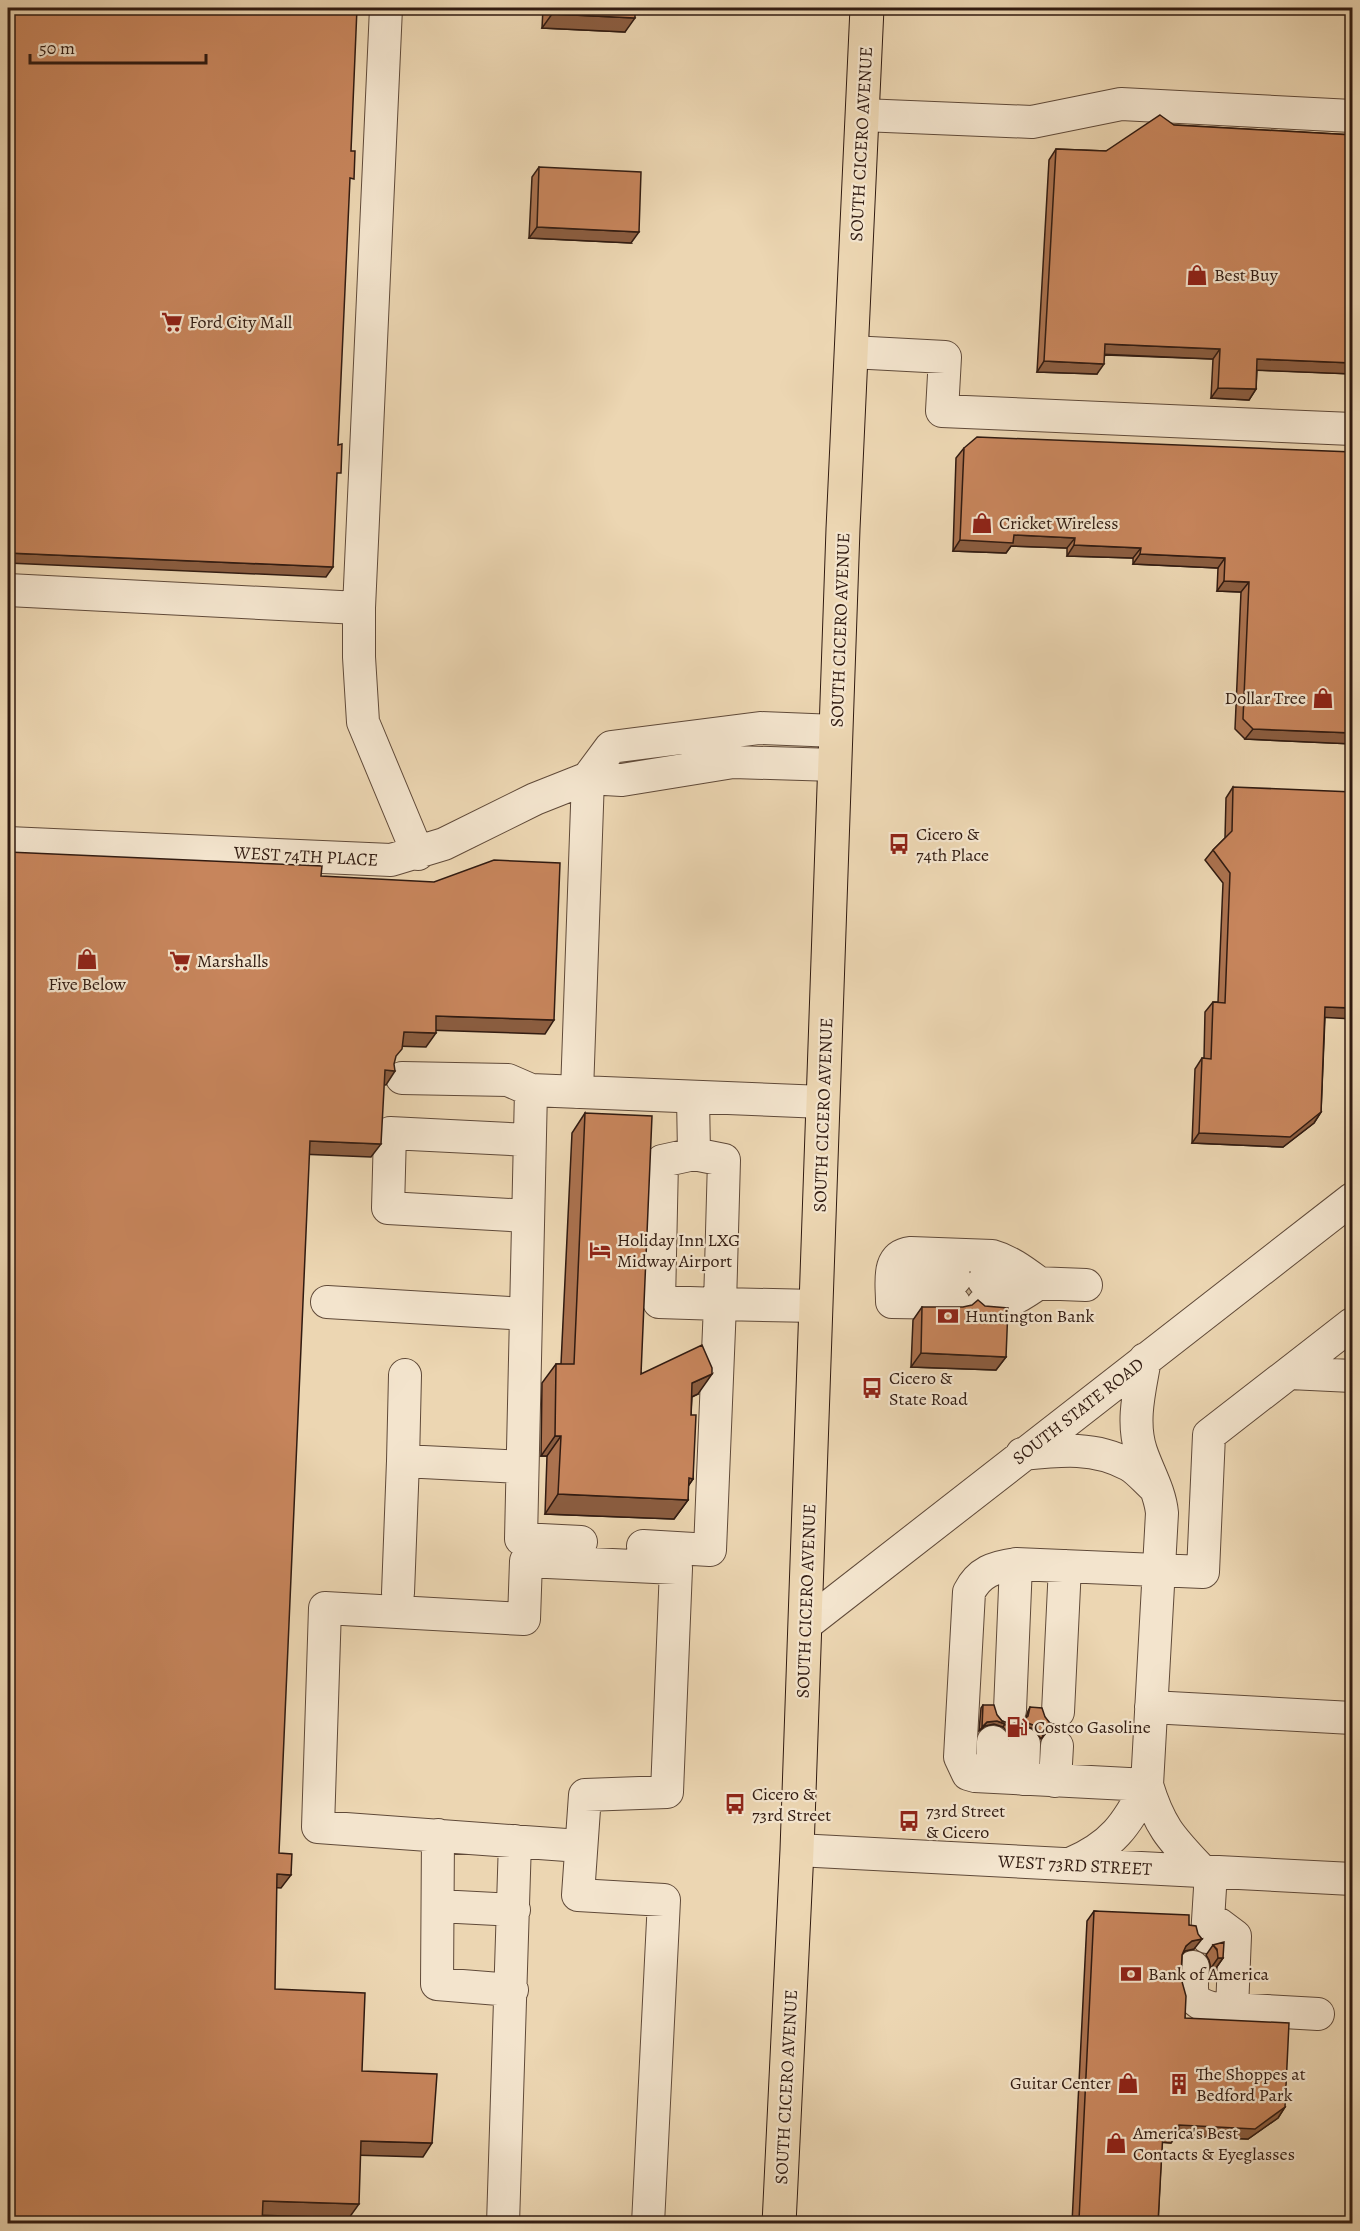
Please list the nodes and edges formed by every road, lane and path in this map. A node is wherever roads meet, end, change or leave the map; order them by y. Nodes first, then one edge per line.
1 (386, 8) edge
2 (867, 8) edge
3 (862, 115) junction
4 (1353, 116) edge
5 (851, 352) junction
6 (1353, 429) edge
7 (8, 591) edge
8 (359, 608) junction
9 (836, 731) junction
10 (835, 765) junction
11 (588, 778) junction
12 (8, 843) edge
13 (418, 854) junction
14 (402, 1078) dead end
15 (531, 1090) junction
16 (577, 1092) junction
17 (693, 1097) junction
18 (823, 1102) junction
19 (529, 1140) junction
20 (694, 1154) junction
21 (1353, 1199) edge
22 (528, 1216) junction
23 (1028, 1282) junction
24 (1086, 1285) dead end
25 (327, 1302) dead end
26 (720, 1304) junction
27 (816, 1306) junction
28 (525, 1314) junction
29 (1353, 1324) edge
30 (1145, 1359) junction
31 (1290, 1373) junction
32 (405, 1375) dead end
33 (1353, 1376) edge
34 (1022, 1454) junction
35 (403, 1461) junction
36 (522, 1467) junction
37 (1157, 1490) junction
38 (1024, 1566) junction
39 (1158, 1570) junction
40 (398, 1593) dead end
41 (805, 1625) junction
42 (1151, 1707) junction
43 (1353, 1718) edge
44 (1015, 1778) junction
45 (1147, 1785) junction
46 (438, 1835) junction
47 (515, 1841) junction
48 (580, 1846) junction
49 (797, 1850) junction
50 (1069, 1865) junction
51 (1206, 1871) junction
52 (1353, 1879) edge
53 (438, 1906) junction
54 (514, 1910) junction
55 (1208, 1944) junction
56 (512, 1990) junction
57 (1217, 2008) junction
58 (1318, 2014) dead end
59 (503, 2223) edge
60 (648, 2223) edge
61 (779, 2223) edge

1 - 8 street
2 - 3 main road, SOUTH CICERO AVENUE
3 - 4 street
3 - 5 main road, SOUTH CICERO AVENUE
5 - 6 street
5 - 9 main road, SOUTH CICERO AVENUE
7 - 8 street
8 - 13 street
9 - 10 main road, SOUTH CICERO AVENUE
9 - 11 street
10 - 11 street, WEST 74TH PLACE
10 - 18 main road, SOUTH CICERO AVENUE
11 - 13 street, WEST 74TH PLACE
11 - 16 street
12 - 13 street, WEST 74TH PLACE
14 - 15 street
15 - 16 street
15 - 19 street
16 - 17 street
17 - 18 street
17 - 20 street
18 - 27 main road, SOUTH CICERO AVENUE
19 - 22 street
19 - 22 street
20 - 26 street
20 - 26 street
21 - 30 street, SOUTH STATE ROAD
22 - 28 street
23 - 23 street
23 - 24 street
25 - 28 street
26 - 27 street
26 - 36 street
27 - 41 main road, SOUTH CICERO AVENUE
28 - 36 street
29 - 31 street
30 - 34 street, SOUTH STATE ROAD
30 - 37 street
31 - 33 street
31 - 39 street
32 - 35 street
34 - 37 street
34 - 41 street, SOUTH STATE ROAD
35 - 36 street
35 - 40 street
37 - 39 street
38 - 38 street
38 - 39 street
38 - 44 street
39 - 42 street
41 - 49 main road, SOUTH CICERO AVENUE
42 - 43 street
42 - 45 street
44 - 44 street
44 - 45 street
45 - 50 street
45 - 51 street
46 - 47 street
46 - 48 street
46 - 53 street
47 - 48 street
47 - 54 street
48 - 60 street
49 - 50 street, WEST 73RD STREET
49 - 61 main road, SOUTH CICERO AVENUE
50 - 51 street, WEST 73RD STREET
51 - 52 street, WEST 73RD STREET
51 - 55 street
53 - 54 street
53 - 56 street
54 - 56 street
55 - 57 street
55 - 57 street
56 - 59 street
57 - 58 street

